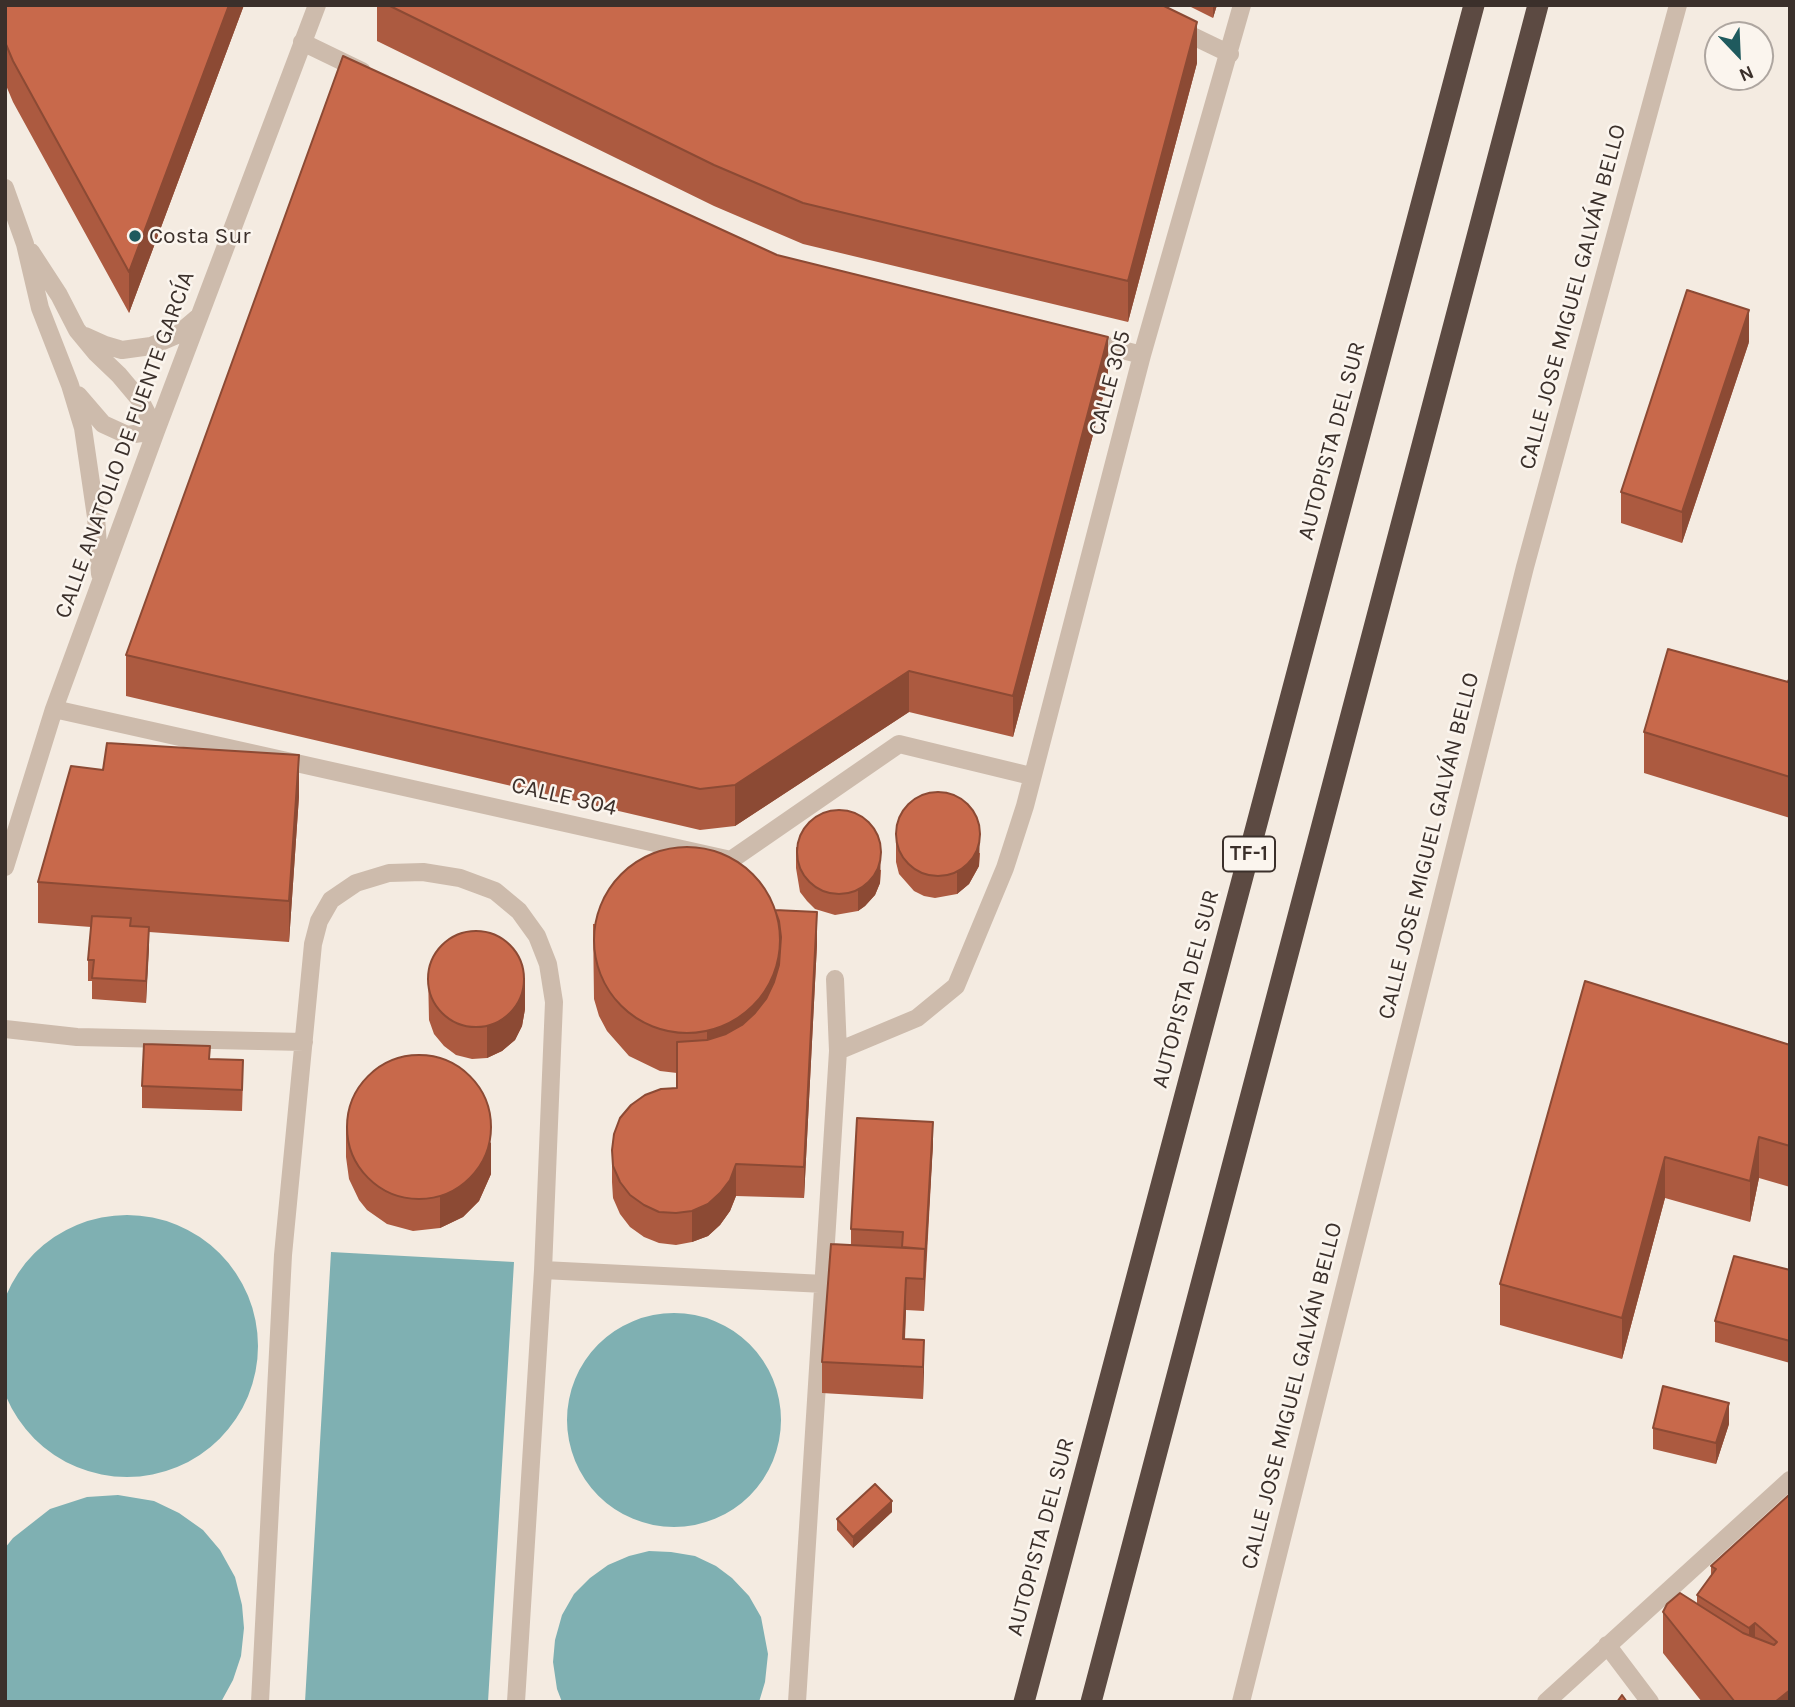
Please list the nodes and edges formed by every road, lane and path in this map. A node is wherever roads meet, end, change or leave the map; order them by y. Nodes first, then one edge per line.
1 (317, 5) edge
2 (1242, 5) edge
3 (1474, 5) edge
4 (1538, 5) edge
5 (1678, 5) edge
6 (1154, 17) edge
7 (302, 42) junction
8 (1230, 54) junction
9 (376, 77) edge
10 (5, 188) edge
11 (25, 244) junction
12 (199, 316) junction
13 (80, 333) junction
14 (1074, 337) edge
15 (1142, 355) junction
16 (70, 385) junction
17 (156, 431) junction
18 (101, 581) junction
19 (54, 709) junction
20 (1031, 775) junction
21 (5, 867) edge
22 (835, 979) dead end
23 (5, 1029) edge
24 (304, 1042) junction
25 (838, 1051) junction
26 (543, 1270) junction
27 (824, 1283) junction
28 (1790, 1480) edge
29 (1607, 1645) junction
30 (260, 1702) edge
31 (516, 1702) edge
32 (797, 1702) edge
33 (1024, 1702) edge
34 (1090, 1702) edge
35 (1241, 1702) edge
36 (1546, 1702) edge
37 (1650, 1702) edge

1 - 7 street, CALLE ANATOLIO DE FUENTE GARCÍA
2 - 8 street, CALLE 305
3 - 33 highway, AUTOPISTA DEL SUR / TF-1
4 - 34 highway, TF-1
5 - 35 street, CALLE JOSE MIGUEL GALVÁN BELLO
6 - 8 street
7 - 9 street
7 - 12 street, CALLE ANATOLIO DE FUENTE GARCÍA
8 - 15 street, CALLE 305
10 - 11 street
11 - 13 street
11 - 16 street
12 - 13 street
12 - 17 street, CALLE ANATOLIO DE FUENTE GARCÍA
13 - 17 street
14 - 15 street
15 - 20 street, CALLE 305
16 - 17 street
16 - 18 street
17 - 18 street, CALLE ANATOLIO DE FUENTE GARCÍA
18 - 19 street, CALLE ANATOLIO DE FUENTE GARCÍA
19 - 20 street, CALLE 304
19 - 21 street, CALLE ANATOLIO DE FUENTE GARCÍA
20 - 25 street, CALLE 305
22 - 25 street
23 - 24 street
24 - 26 street
24 - 30 street
25 - 27 street
26 - 27 street
26 - 31 street
27 - 32 street
28 - 29 street
29 - 36 street
29 - 37 street

